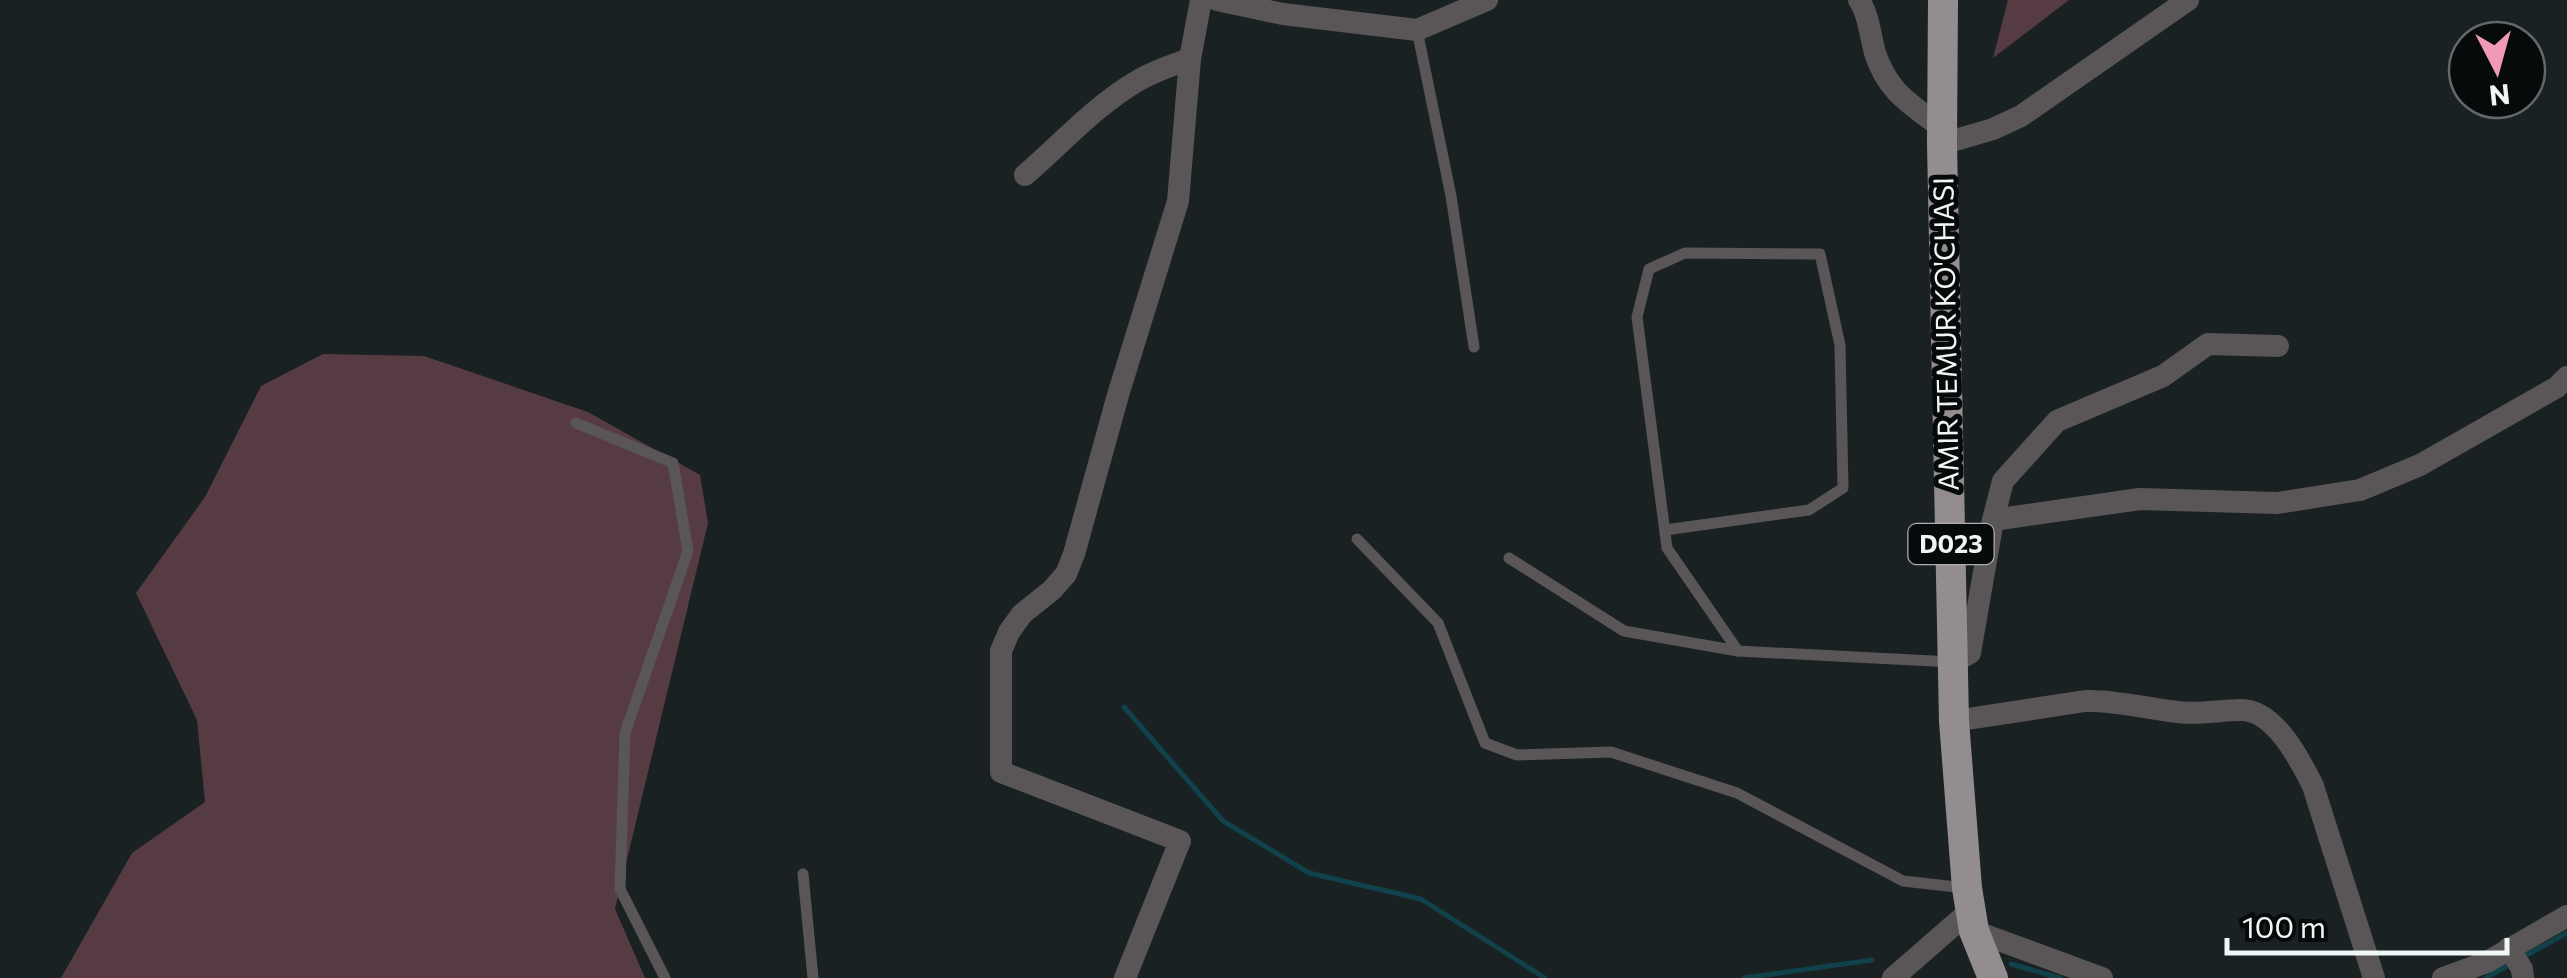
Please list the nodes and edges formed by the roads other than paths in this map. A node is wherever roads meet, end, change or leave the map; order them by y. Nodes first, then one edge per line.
1 (1201, 0) edge
2 (1217, 0) edge
3 (1487, 0) edge
4 (1859, 0) edge
5 (1943, 0) edge
6 (2188, 0) edge
7 (1417, 30) junction
8 (1190, 59) junction
9 (1942, 126) junction
10 (1026, 175) dead end
11 (2278, 346) dead end
12 (1474, 348) dead end
13 (2567, 377) edge
14 (576, 423) dead end
15 (1993, 520) junction
16 (1664, 530) junction
17 (1358, 539) dead end
18 (1509, 558) dead end
19 (1738, 650) junction
20 (1954, 662) junction
21 (1954, 721) junction
22 (803, 874) dead end
23 (1971, 910) junction
24 (2567, 916) edge
25 (2517, 963) edge
26 (665, 978) edge
27 (812, 978) edge
28 (1126, 978) edge
29 (1893, 978) edge
30 (1993, 978) edge
31 (2102, 978) edge
32 (2374, 978) edge
33 (2443, 978) edge

1 - 8 street
2 - 7 street
3 - 7 street
4 - 9 street
5 - 9 main road, D023
6 - 9 street
7 - 12 lane
8 - 10 street
8 - 28 street
9 - 20 main road, AMIR TEMUR KO'CHASI / D023
11 - 15 street
13 - 15 street
14 - 26 lane
15 - 20 street
16 - 16 lane
16 - 19 lane
17 - 23 lane
18 - 19 lane
19 - 20 lane
20 - 21 main road, AMIR TEMUR KO'CHASI / D023
21 - 23 main road, AMIR TEMUR KO'CHASI / D023
21 - 32 street
22 - 27 lane
23 - 29 street
23 - 30 main road, AMIR TEMUR KO'CHASI / D023
23 - 31 street
24 - 25 street
25 - 33 street

